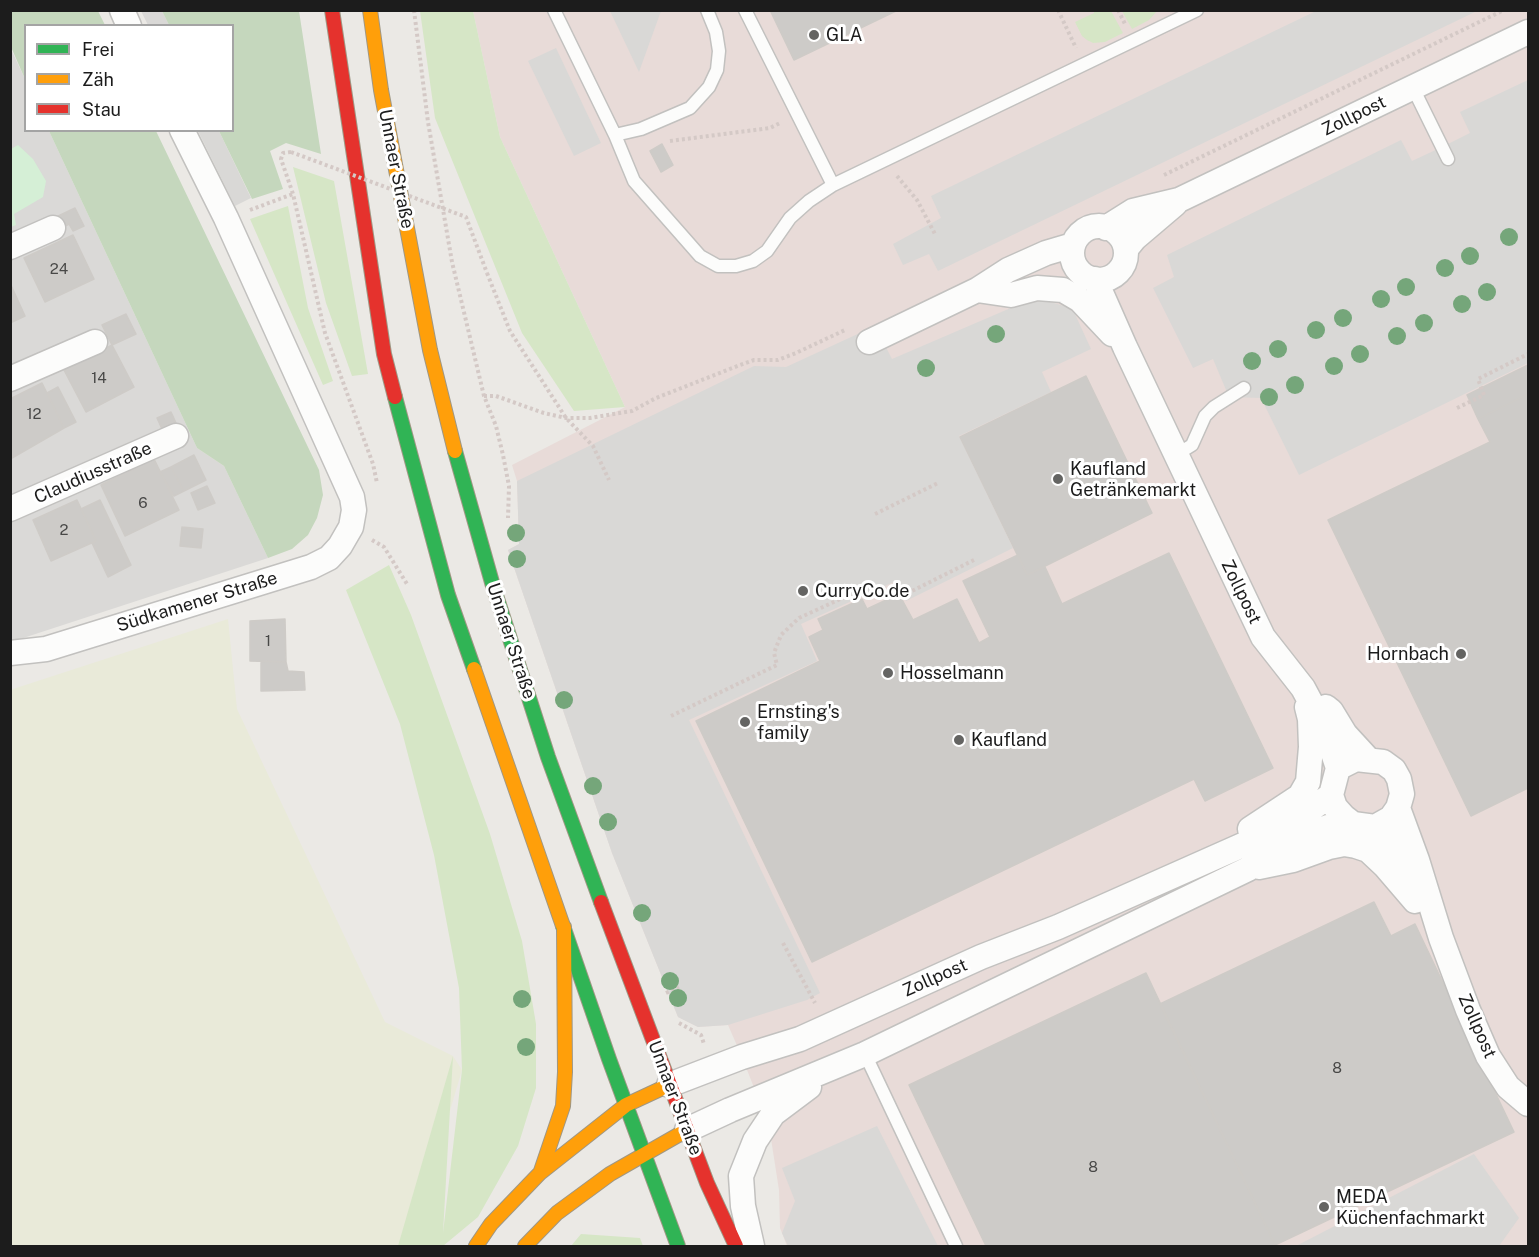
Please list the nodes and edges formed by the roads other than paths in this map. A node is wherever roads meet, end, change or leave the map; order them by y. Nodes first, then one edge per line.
1 (122, 10) edge
2 (332, 10) edge
3 (370, 10) edge
4 (554, 10) edge
5 (707, 10) edge
6 (745, 10) edge
7 (1197, 10) edge
8 (128, 24) edge
9 (1528, 32) edge
10 (1413, 88) junction
11 (183, 132) edge
12 (615, 135) junction
13 (1448, 159) dead end
14 (833, 185) junction
15 (1179, 200) junction
16 (53, 228) dead end
17 (1106, 228) junction
18 (10, 247) edge
19 (1074, 256) junction
20 (1124, 257) junction
21 (1095, 279) junction
22 (977, 290) junction
23 (95, 342) dead end
24 (869, 342) dead end
25 (1125, 347) junction
26 (10, 380) edge
27 (1244, 388) dead end
28 (176, 436) dead end
29 (1176, 455) junction
30 (10, 509) edge
31 (10, 653) edge
32 (1303, 688) junction
33 (1368, 759) junction
34 (1338, 768) junction
35 (1331, 795) junction
36 (1398, 808) junction
37 (1364, 825) junction
38 (1198, 864) junction
39 (1248, 869) junction
40 (1415, 901) junction
41 (564, 927) junction
42 (1441, 938) junction
43 (865, 1054) junction
44 (828, 1070) junction
45 (669, 1085) junction
46 (1528, 1104) edge
47 (626, 1105) junction
48 (687, 1130) junction
49 (643, 1155) junction
50 (540, 1173) junction
51 (476, 1246) edge
52 (525, 1246) edge
53 (678, 1246) edge
54 (736, 1246) edge
55 (752, 1246) edge
56 (956, 1246) edge

1 - 8 street
2 - 41 main road, Unnaer Straße
3 - 45 main road, Unnaer Straße
4 - 12 lane
5 - 12 lane
6 - 14 lane
7 - 14 lane
9 - 10 street, Zollpost
10 - 13 lane
10 - 15 street, Zollpost
11 - 31 street, Südkamener Straße
12 - 14 lane
15 - 17 street, Zollpost
15 - 20 street, Zollpost
16 - 18 street
17 - 19 street
17 - 20 street
19 - 21 street
19 - 22 street
20 - 21 street
20 - 25 street, Zollpost
21 - 25 street, Zollpost
22 - 24 street
22 - 25 street, Zollpost
23 - 26 street
25 - 29 street, Zollpost
27 - 29 lane
28 - 30 street, Claudiusstraße
29 - 32 street, Zollpost
32 - 33 street, Zollpost
32 - 34 street, Zollpost
32 - 38 street, Zollpost
33 - 34 street
33 - 36 street
34 - 35 street
35 - 37 street
35 - 38 street, Zollpost
36 - 37 street
36 - 42 street, Zollpost
37 - 39 street, Zollpost
37 - 40 street, Zollpost
38 - 45 street, Zollpost
39 - 40 street, Zollpost
39 - 43 street, Zollpost
40 - 42 street, Zollpost
41 - 47 main road, Unnaer Straße
41 - 50 main road
42 - 46 street, Zollpost
43 - 44 street, Zollpost
43 - 56 lane
44 - 48 street, Zollpost
44 - 55 street, Zollpost
45 - 47 main road
45 - 48 main road, Unnaer Straße
47 - 49 main road, Unnaer Straße
47 - 50 main road
48 - 49 main road
48 - 54 main road, Unnaer Straße
49 - 52 main road
49 - 53 main road, Unnaer Straße
50 - 51 main road

